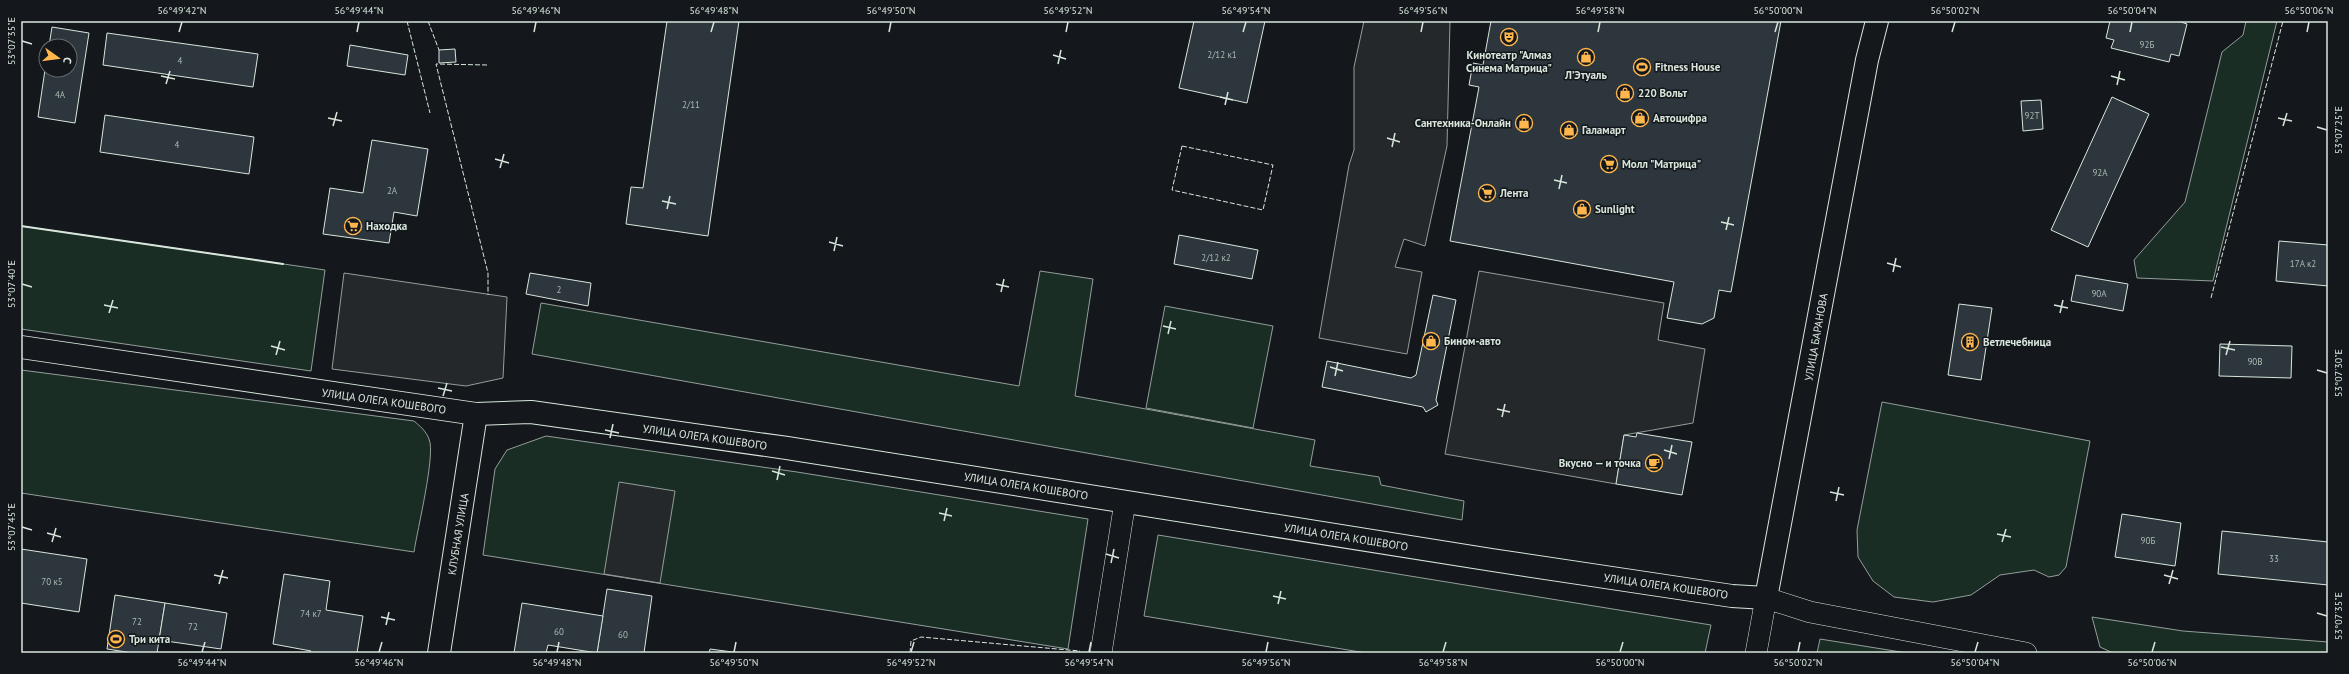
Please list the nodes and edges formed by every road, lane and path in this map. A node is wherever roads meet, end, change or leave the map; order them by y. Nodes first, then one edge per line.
1 (1877, 21) edge
2 (21, 347) edge
3 (476, 414) junction
4 (1125, 502) junction
5 (1766, 598) junction
6 (439, 653) edge
7 (1101, 653) edge
8 (1756, 653) edge
9 (2026, 653) edge

1 - 5 main road, УЛИЦА БАРАНОВА
2 - 3 main road, УЛИЦА ОЛЕГА КОШЕВОГО
3 - 4 main road, УЛИЦА ОЛЕГА КОШЕВОГО
3 - 6 main road, КЛУБНАЯ УЛИЦА
4 - 5 main road, УЛИЦА ОЛЕГА КОШЕВОГО
4 - 7 street
5 - 8 street, УЛИЦА БАРАНОВА
5 - 9 street, УЛИЦА ОЛЕГА КОШЕВОГО

